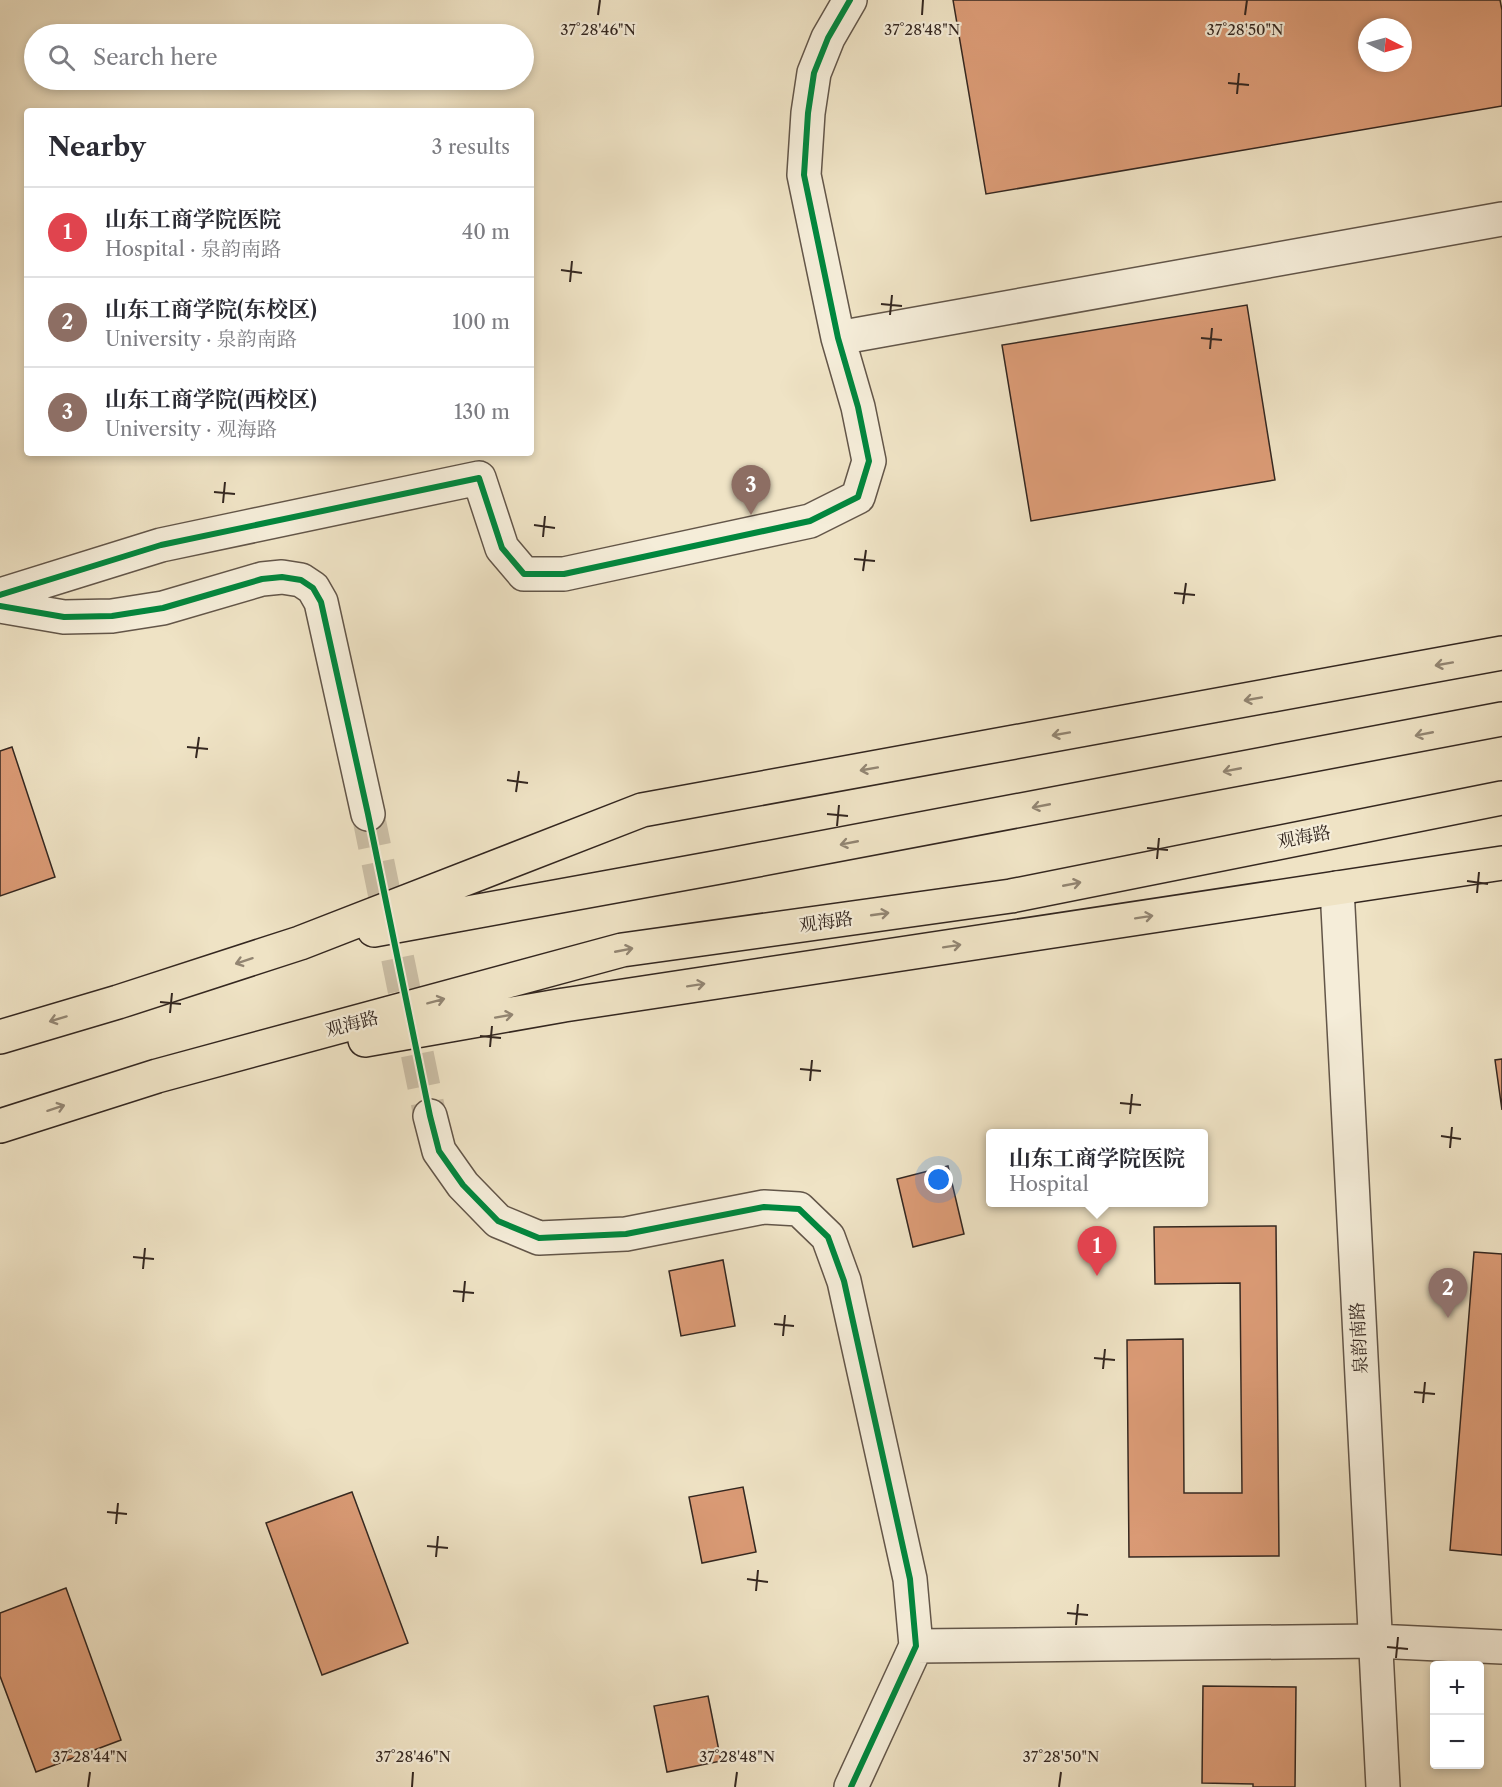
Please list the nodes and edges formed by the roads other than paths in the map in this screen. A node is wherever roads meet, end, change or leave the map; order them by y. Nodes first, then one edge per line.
1 (850, 0) edge
2 (1502, 219) edge
3 (838, 338) junction
4 (0, 596) edge
5 (0, 606) edge
6 (1502, 653) edge
7 (1502, 719) edge
8 (1502, 798) edge
9 (368, 814) tunnel mouth
10 (1502, 863) edge
11 (1337, 888) junction
12 (300, 943) junction
13 (0, 1037) edge
14 (157, 1076) junction
15 (430, 1116) tunnel mouth
16 (0, 1126) edge
17 (1375, 1641) junction
18 (916, 1646) junction
19 (1502, 1647) edge
20 (851, 1787) edge
21 (1383, 1787) edge

1 - 3 street
2 - 3 street
3 - 4 street
5 - 9 street
6 -> 12 main road
7 -> 12 main road
14 -> 8 main road, 观海路
10 - 11 main road, 观海路
14 -> 11 main road, 观海路
11 - 17 street, 泉韵南路
12 -> 13 main road
16 -> 14 main road, 观海路
15 - 18 street
17 - 18 street
17 - 19 street
17 - 21 street, 泉韵南路
18 - 20 street

